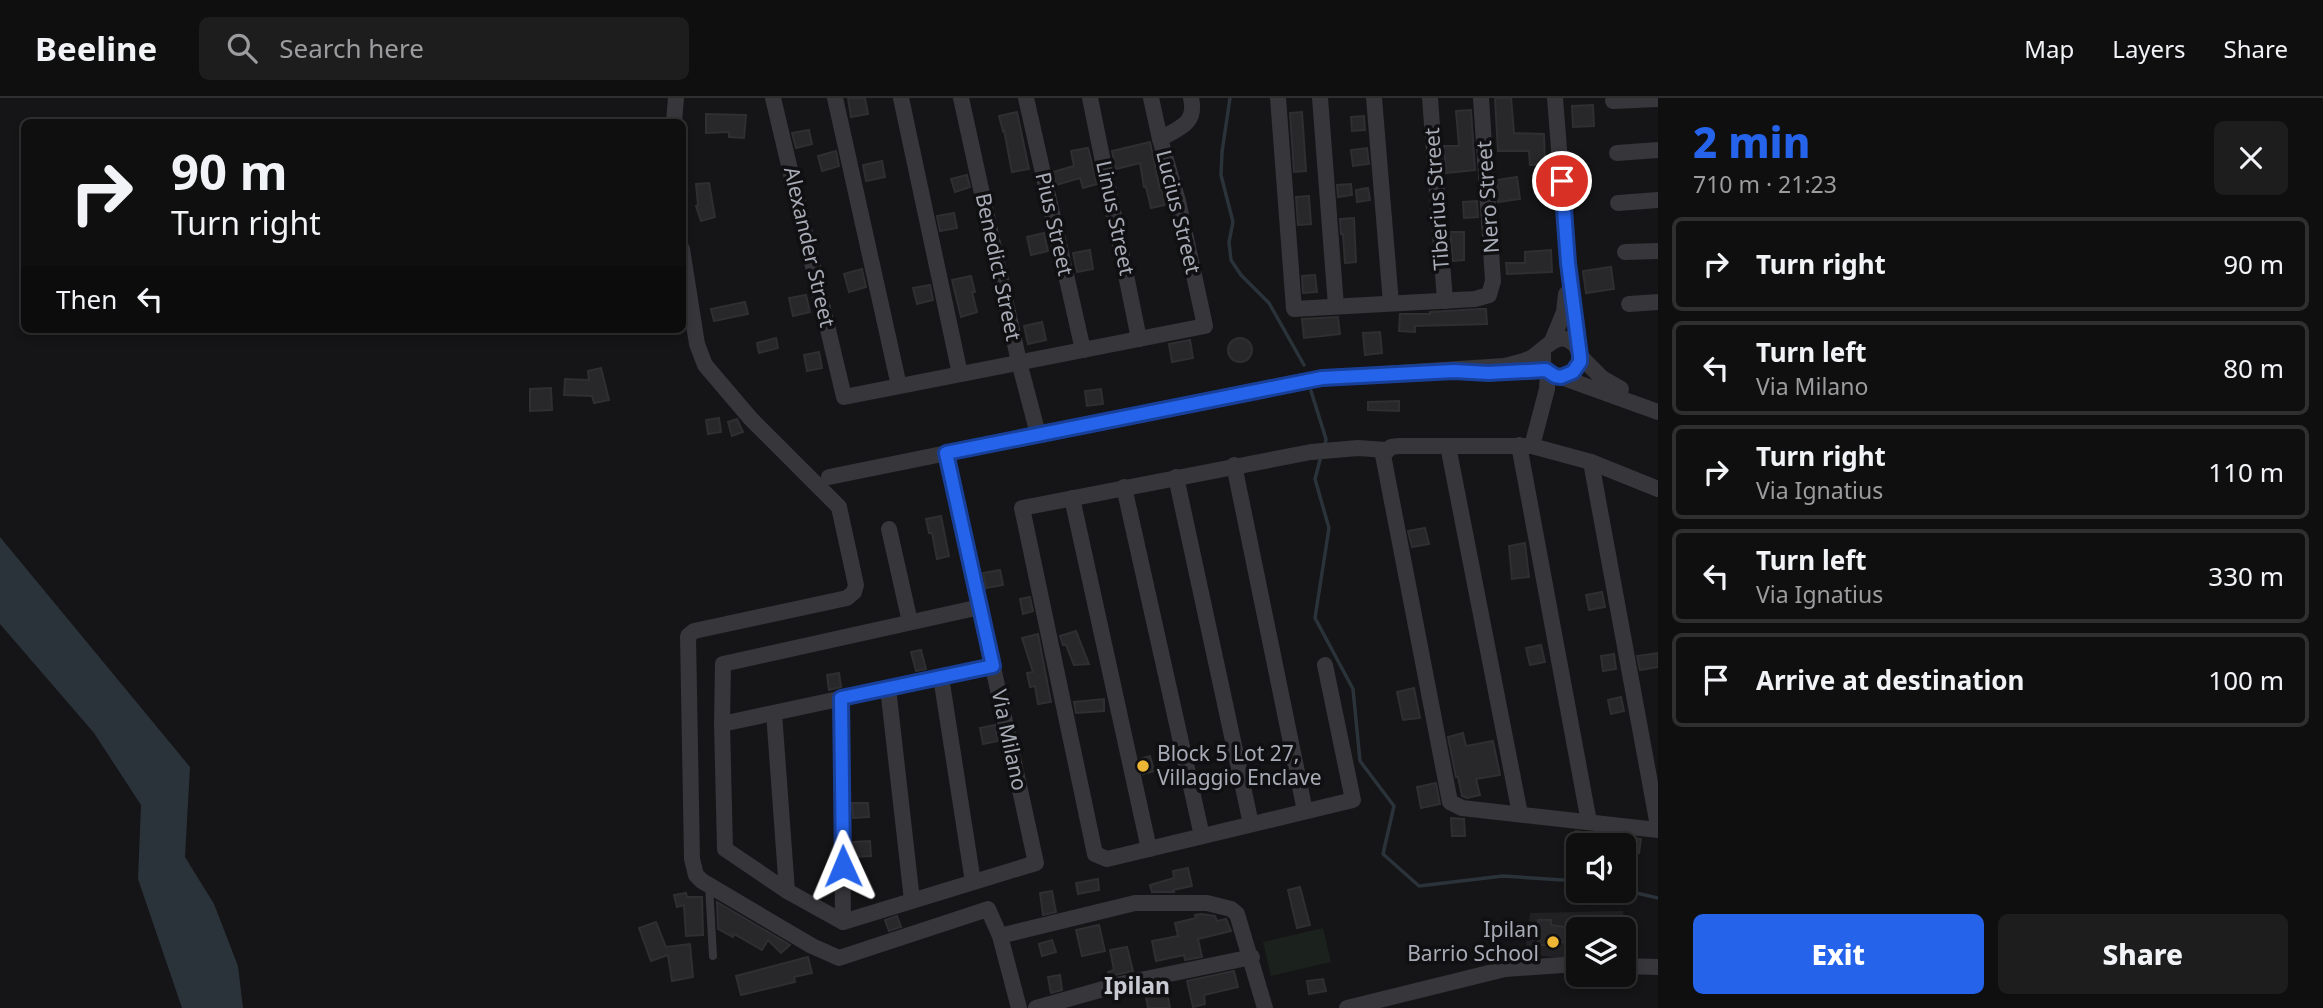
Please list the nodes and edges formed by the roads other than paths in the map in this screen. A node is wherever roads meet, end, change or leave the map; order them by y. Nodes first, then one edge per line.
1 (676, 98) edge
2 (773, 98) edge
3 (835, 98) edge
4 (901, 98) edge
5 (961, 98) edge
6 (1026, 98) edge
7 (1090, 98) edge
8 (1151, 98) edge
9 (1191, 98) edge
10 (1278, 98) edge
11 (1320, 98) edge
12 (1374, 98) edge
13 (1430, 98) edge
14 (1481, 98) edge
15 (1555, 98) edge
16 (1658, 99) edge
17 (1613, 101) dead end
18 (674, 119) edge
19 (1160, 139) junction
20 (1658, 150) edge
21 (1617, 153) dead end
22 (1658, 200) edge
23 (1618, 203) dead end
24 (1658, 251) edge
25 (1625, 252) dead end
26 (1568, 263) junction
27 (686, 274) edge
28 (1445, 301) junction
29 (1391, 303) junction
30 (1658, 303) edge
31 (1629, 304) dead end
32 (1336, 306) junction
33 (1139, 338) junction
34 (1547, 346) junction
35 (1083, 350) junction
36 (1579, 353) junction
37 (1019, 362) junction
38 (1454, 371) junction
39 (960, 374) junction
40 (1552, 377) junction
41 (900, 386) junction
42 (1658, 410) edge
43 (1038, 434) junction
44 (1448, 446) junction
45 (1525, 446) junction
46 (1386, 450) junction
47 (946, 453) junction
48 (1591, 462) junction
49 (1234, 465) junction
50 (829, 477) dead end
51 (1176, 477) junction
52 (1124, 487) junction
53 (1658, 489) edge
54 (1072, 498) junction
55 (889, 529) dead end
56 (980, 607) junction
57 (910, 622) junction
58 (1325, 665) dead end
59 (993, 666) junction
60 (941, 677) junction
61 (888, 688) junction
62 (841, 698) junction
63 (774, 713) junction
64 (722, 724) junction
65 (1305, 811) junction
66 (1520, 814) junction
67 (1589, 822) junction
68 (1251, 824) junction
69 (1658, 828) edge
70 (1202, 836) junction
71 (1149, 849) junction
72 (973, 882) junction
73 (709, 885) junction
74 (787, 891) junction
75 (912, 901) junction
76 (843, 922) junction
77 (1000, 936) junction
78 (713, 956) dead end
79 (1252, 957) junction
80 (1566, 965) edge
81 (1636, 966) edge
82 (1658, 967) edge
83 (1019, 1008) edge
84 (1036, 1008) edge
85 (1265, 1008) edge
86 (1347, 1008) edge

1 - 18 street
2 - 41 street, Alexander Street
3 - 41 street
4 - 39 street
5 - 37 street, Benedict Street
6 - 35 street, Pius Street
7 - 33 street, Linus Street
8 - 19 street, Lucius Street
9 - 19 street
10 - 32 street
11 - 32 street
12 - 29 street
13 - 28 street, Tiberius Street
14 - 28 street, Nero Street
15 - 26 street
16 - 17 street
19 - 33 street, Lucius Street
20 - 21 street
22 - 23 street
24 - 25 street
26 - 34 street
26 - 36 street
27 - 73 street
28 - 29 street
29 - 32 street
30 - 31 street
33 - 35 street
34 - 36 street
34 - 38 street
34 - 40 street
35 - 37 street
36 - 40 street
36 - 42 street
37 - 39 street
37 - 43 street, Benedict Street
38 - 40 street
38 - 43 street
39 - 41 street
40 - 42 street
40 - 45 street
43 - 47 street
44 - 45 street
44 - 46 street
44 - 66 street
45 - 48 street
45 - 67 street
46 - 49 street
46 - 66 street
47 - 50 street
47 - 56 street, Via Milano
48 - 53 street
48 - 69 street
49 - 51 street
49 - 65 street
51 - 52 street
51 - 68 street
52 - 54 street
52 - 70 street
54 - 71 street
54 - 71 street
55 - 57 street
56 - 57 street
56 - 59 street, Via Milano
57 - 64 street
58 - 65 street
59 - 60 street
59 - 72 street, Via Milano
60 - 61 street
60 - 72 street
61 - 62 street
61 - 75 street
62 - 63 street
62 - 76 street
63 - 64 street
63 - 74 street
64 - 74 street
65 - 68 street
66 - 67 street
67 - 69 street
68 - 70 street
70 - 71 street
72 - 75 street
73 - 77 street
73 - 78 lane
74 - 76 street
75 - 76 street
77 - 79 street
77 - 83 street
79 - 84 street
79 - 85 street
80 - 86 street
81 - 82 street

